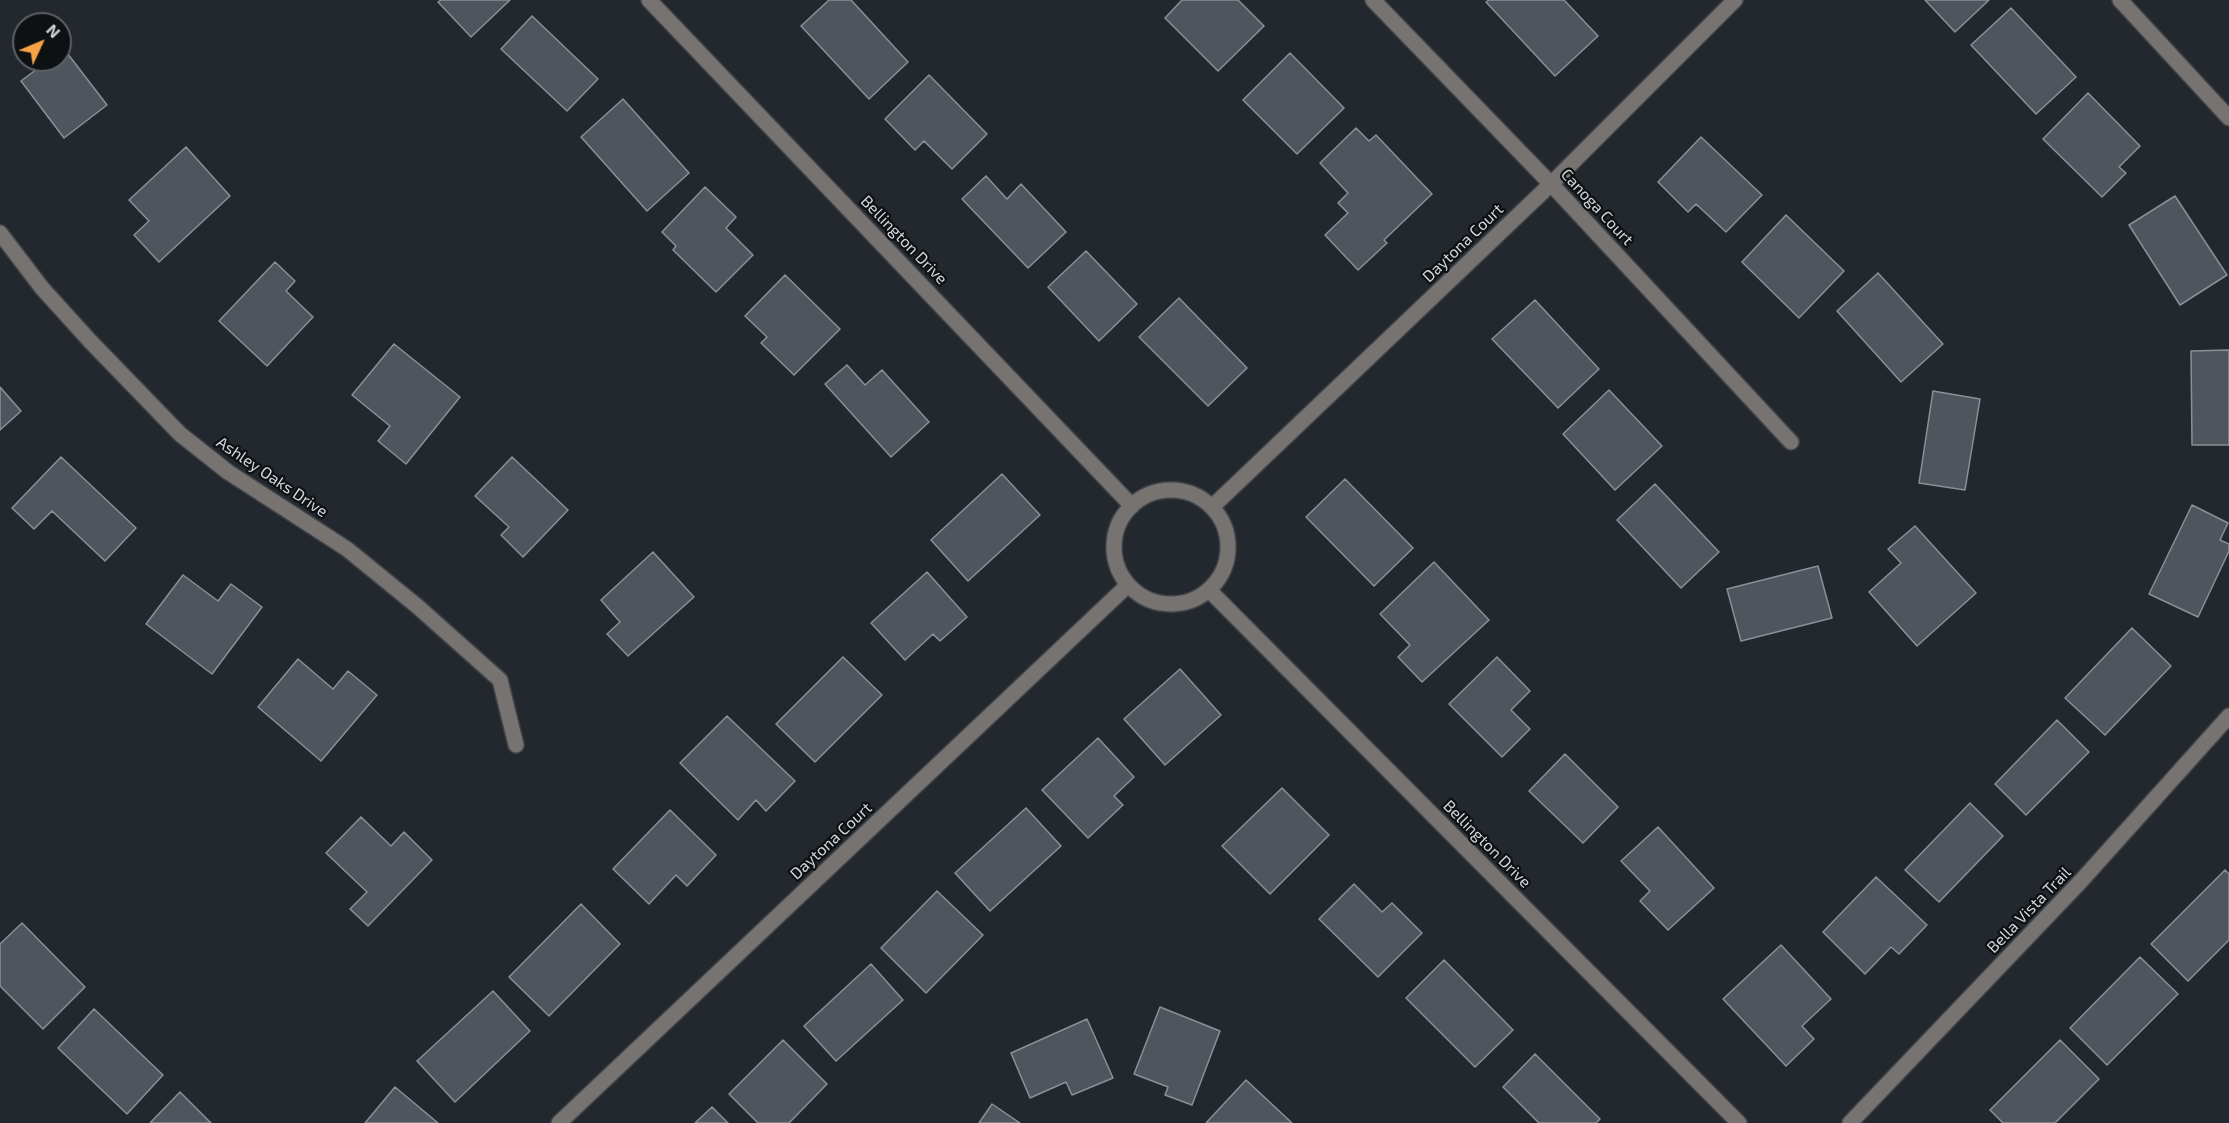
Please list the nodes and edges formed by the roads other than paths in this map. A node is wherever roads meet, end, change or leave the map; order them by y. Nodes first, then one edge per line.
1 (649, 0) edge
2 (1373, 0) edge
3 (1735, 0) edge
4 (2120, 0) edge
5 (2229, 117) edge
6 (1551, 184) junction
7 (0, 233) edge
8 (1791, 442) dead end
9 (1132, 506) junction
10 (1212, 507) junction
11 (1128, 585) junction
12 (1209, 590) junction
13 (2229, 717) edge
14 (516, 745) dead end
15 (559, 1123) edge
16 (1739, 1123) edge
17 (1850, 1123) edge

1 - 9 street, Bellington Drive
2 - 6 street, Canoga Court
3 - 6 street, Daytona Court
4 - 5 street
6 - 8 street, Canoga Court
6 - 10 street, Daytona Court
7 - 14 street, Ashley Oaks Drive
9 - 10 street
9 - 11 street
10 - 12 street
11 - 12 street
11 - 15 street, Daytona Court
12 - 16 street, Bellington Drive
13 - 17 street, Bella Vista Trail

